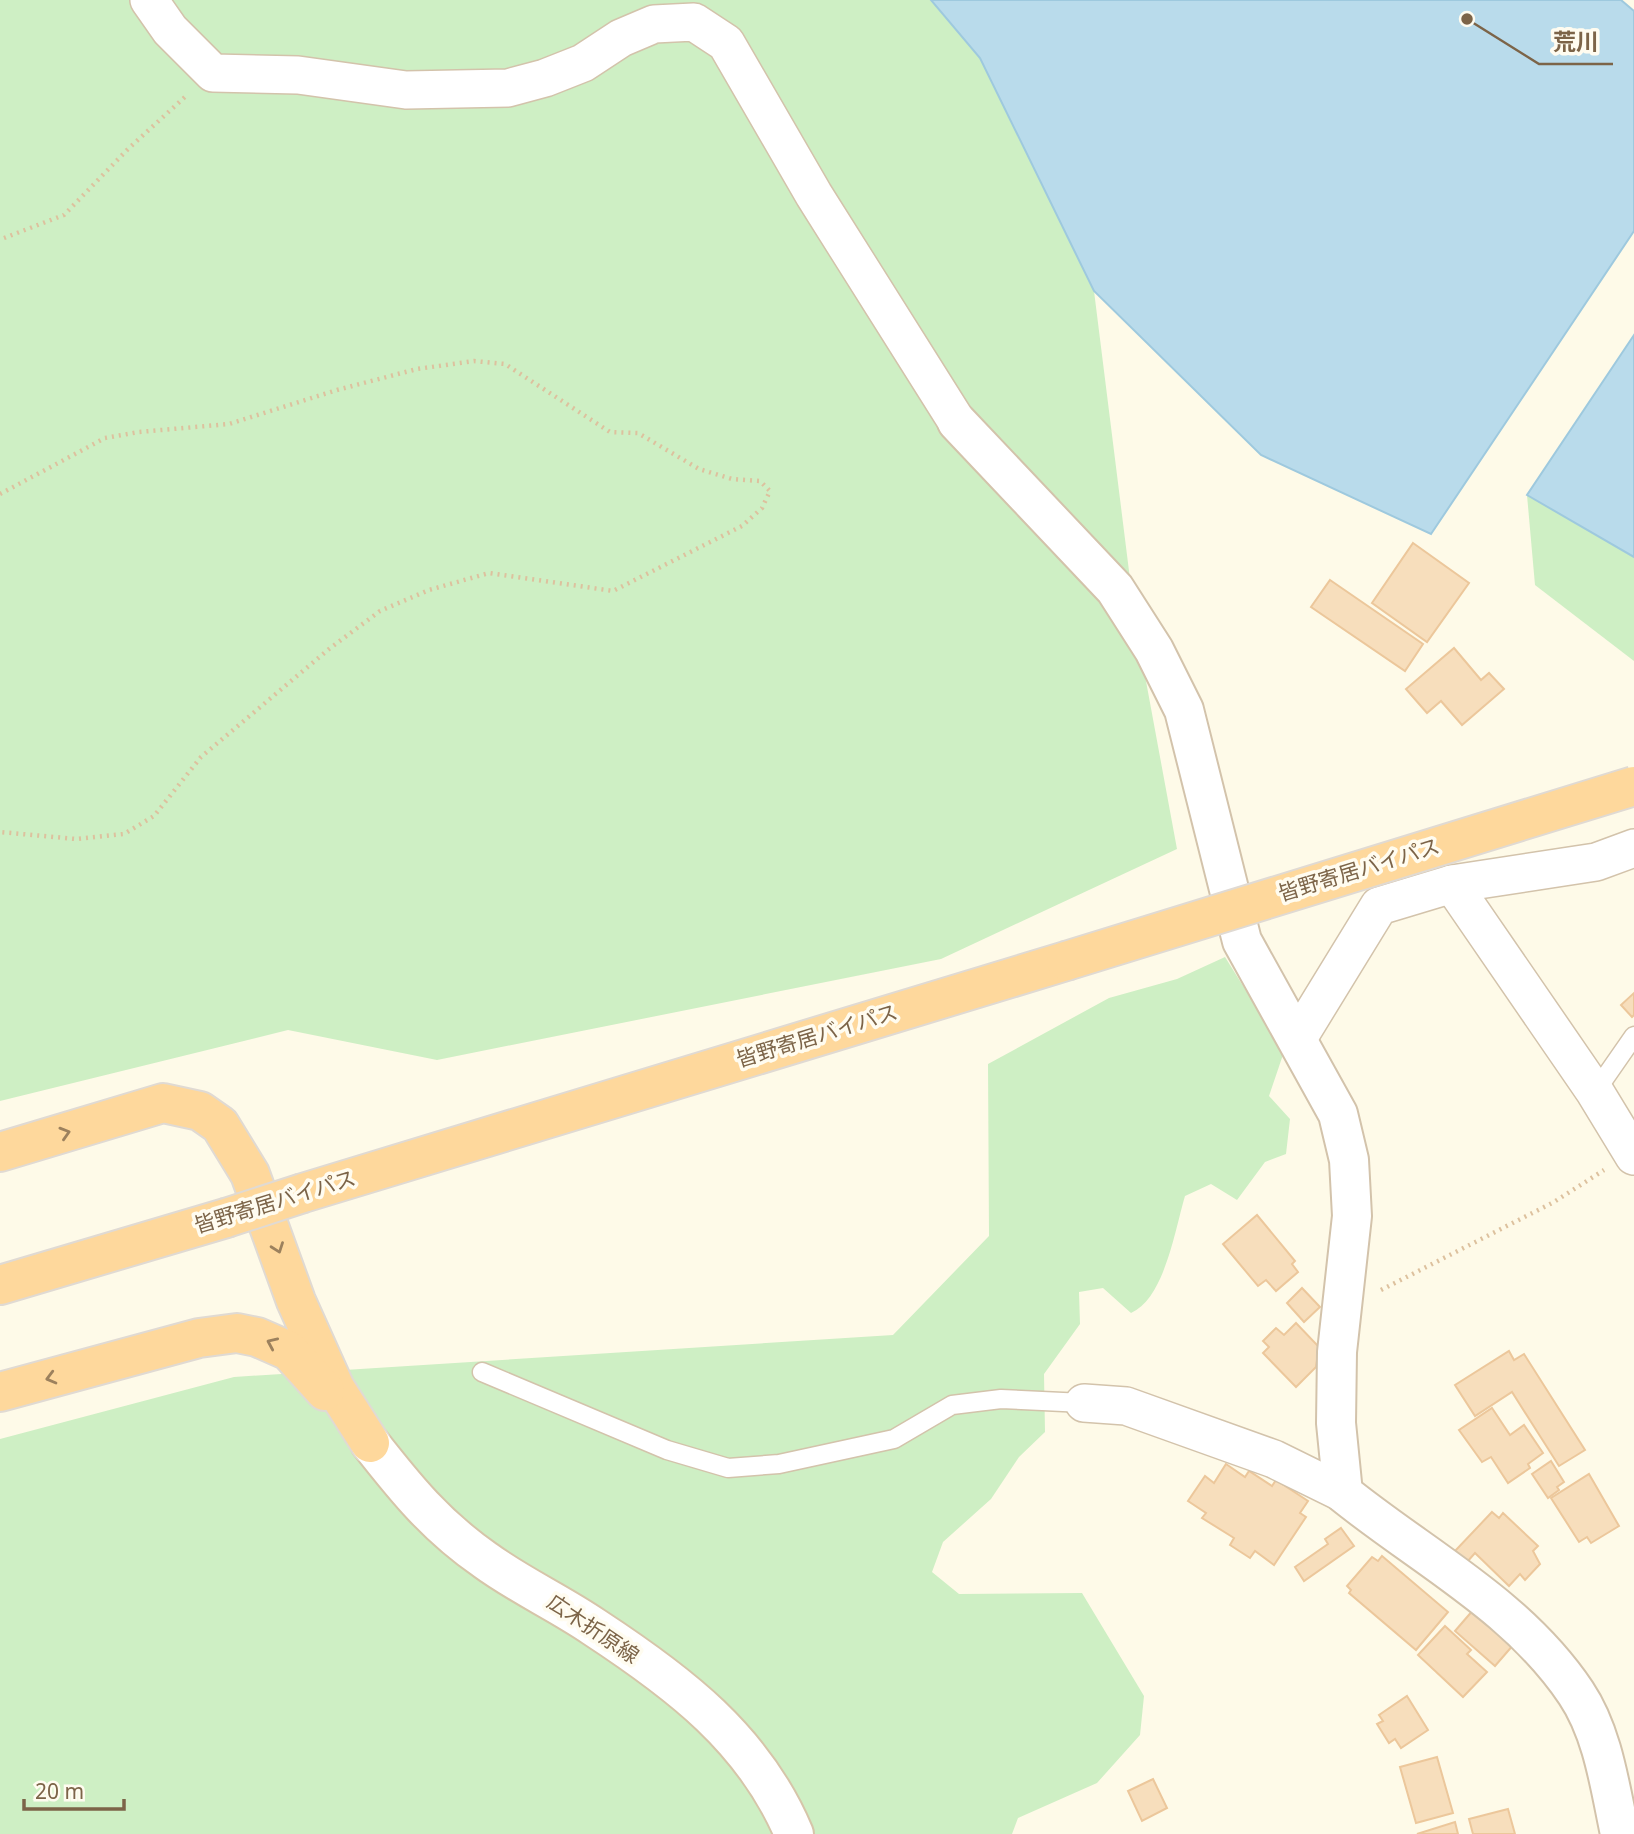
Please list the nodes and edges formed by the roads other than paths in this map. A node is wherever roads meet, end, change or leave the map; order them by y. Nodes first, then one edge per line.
1 (149, 0) edge
2 (957, 422) joint
3 (1634, 786) edge
4 (1634, 848) edge
5 (1452, 884) junction
6 (1634, 1036) edge
7 (1298, 1038) junction
8 (1595, 1092) junction
9 (0, 1152) edge
10 (1633, 1155) edge
11 (0, 1285) edge
12 (482, 1372) dead end
13 (0, 1392) edge
14 (1084, 1403) joint
15 (370, 1443) junction
16 (1343, 1493) junction
17 (794, 1834) edge
18 (1620, 1834) edge

1 - 2 street
2 - 7 street
3 - 11 highway, 皆野寄居バイパス, bridge
4 - 5 street
5 - 7 street
5 - 8 street
6 - 8 lane
7 - 16 street
8 - 10 street
9 -> 15 highway
12 - 14 lane
15 -> 13 highway
14 - 16 street
15 - 17 street, 広木折原線
16 - 18 street

